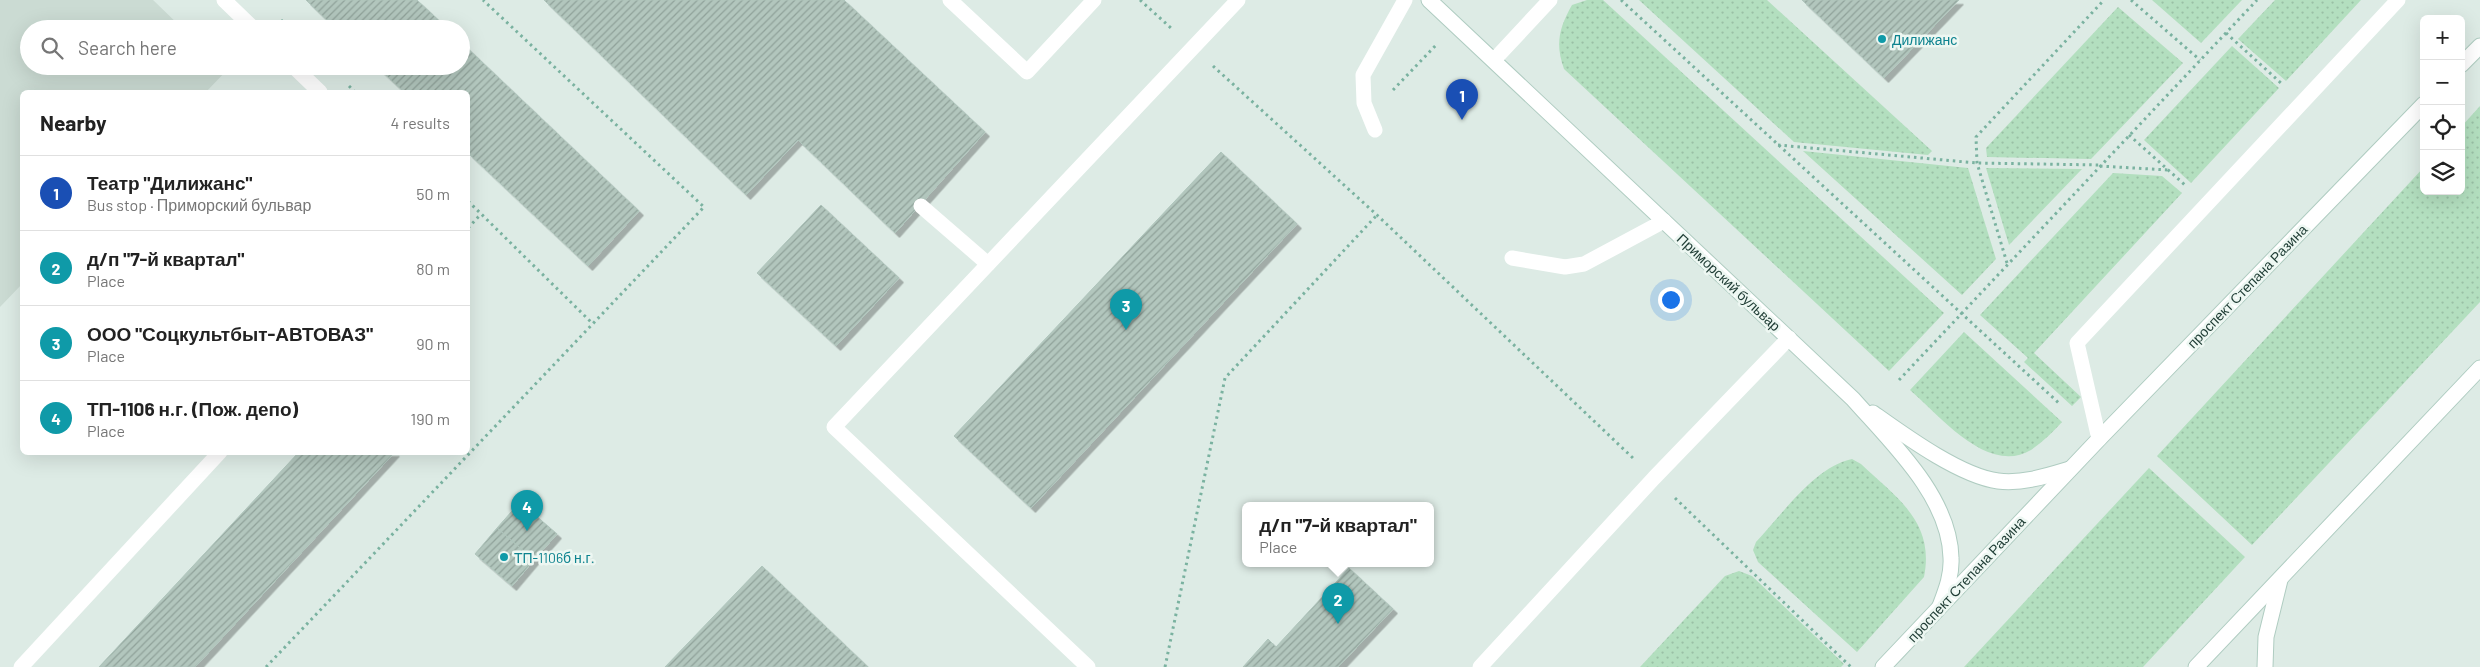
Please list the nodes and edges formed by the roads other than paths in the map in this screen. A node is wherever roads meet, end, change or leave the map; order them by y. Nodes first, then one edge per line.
1 (224, 0) edge
2 (950, 0) edge
3 (1094, 0) edge
4 (1238, 0) edge
5 (1405, 0) edge
6 (1429, 0) edge
7 (1550, 0) edge
8 (2398, 0) edge
9 (245, 20) edge
10 (2480, 46) edge
11 (1494, 60) junction
12 (2465, 61) edge
13 (302, 75) edge
14 (318, 90) edge
15 (2423, 105) edge
16 (1375, 130) dead end
17 (921, 206) dead end
18 (1664, 221) junction
19 (1512, 258) dead end
20 (988, 264) junction
21 (1789, 338) junction
22 (2480, 368) edge
23 (1853, 399) junction
24 (2099, 439) junction
25 (217, 455) edge
26 (2070, 469) junction
27 (2282, 577) junction
28 (1940, 606) junction
29 (21, 667) edge
30 (1088, 667) edge
31 (1480, 667) edge
32 (1883, 667) edge
33 (2196, 667) edge
34 (2265, 667) edge

1 - 9 main road
2 - 3 main road
4 - 20 main road
5 - 16 main road
6 - 11 main road, Приморский бульвар
7 - 11 main road
8 - 24 main road
10 - 12 main road
11 - 18 main road, Приморский бульвар
13 - 14 main road
15 - 24 main road, проспект Степана Разина
17 - 20 main road
18 - 19 main road
18 - 21 main road, Приморский бульвар
20 - 30 main road
21 - 23 main road, Приморский бульвар
21 - 31 main road
22 - 27 main road
23 - 26 main road, проспект Степана Разина
23 - 28 main road, Приморский бульвар
24 - 26 main road, проспект Степана Разина
25 - 29 main road
26 - 28 main road, проспект Степана Разина
27 - 33 main road
27 - 34 main road
28 - 32 main road, проспект Степана Разина

